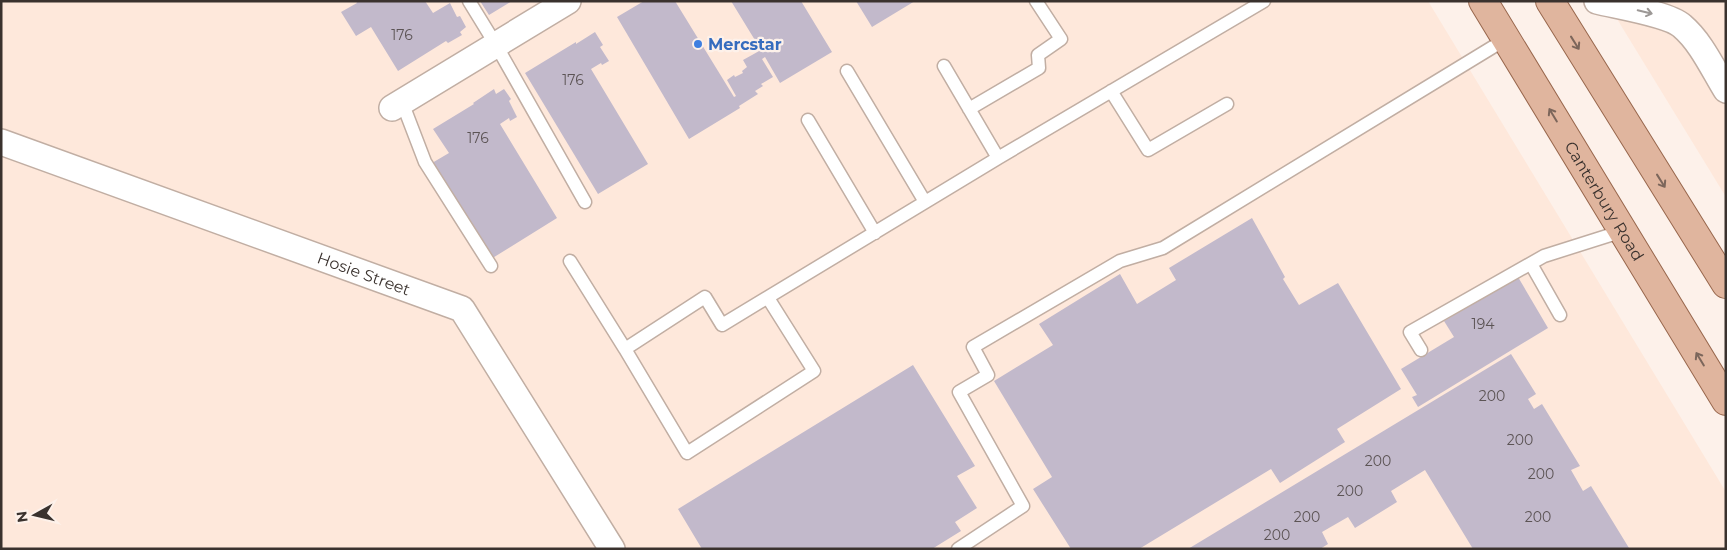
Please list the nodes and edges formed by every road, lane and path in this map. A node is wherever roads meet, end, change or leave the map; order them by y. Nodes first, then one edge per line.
1 (469, 1) edge
2 (568, 1) edge
3 (1036, 1) edge
4 (1264, 1) edge
5 (1483, 1) edge
6 (1550, 1) edge
7 (1597, 1) edge
8 (1506, 39) junction
9 (496, 45) junction
10 (944, 66) dead end
11 (847, 71) dead end
12 (1726, 90) edge
13 (1111, 91) junction
14 (1227, 104) dead end
15 (397, 105) joint
16 (969, 109) junction
17 (808, 120) dead end
18 (1, 142) edge
19 (998, 158) junction
20 (585, 202) dead end
21 (925, 202) junction
22 (1622, 231) junction
23 (875, 233) junction
24 (570, 261) dead end
25 (1530, 264) junction
26 (491, 266) dead end
27 (1726, 284) edge
28 (768, 298) junction
29 (1560, 315) dead end
30 (625, 349) junction
31 (1422, 350) dead end
32 (1726, 401) edge
33 (612, 549) edge
34 (958, 549) edge

1 - 9 lane
2 - 9 street
3 - 16 lane
4 - 13 lane
5 - 8 main road, Canterbury Road
6 -> 27 main road
7 -> 12 street
22 -> 8 main road, Canterbury Road
8 - 34 lane
9 - 15 street
9 - 20 lane
10 - 16 lane
11 - 21 lane
13 - 14 lane
13 - 19 lane
15 - 26 lane
16 - 19 lane
17 - 23 lane
18 - 33 street, Hosie Street
19 - 21 lane
21 - 23 lane
22 - 25 lane
32 -> 22 main road, Canterbury Road
23 - 28 lane
24 - 30 lane
25 - 29 lane
25 - 31 lane
28 - 30 lane
28 - 30 lane

